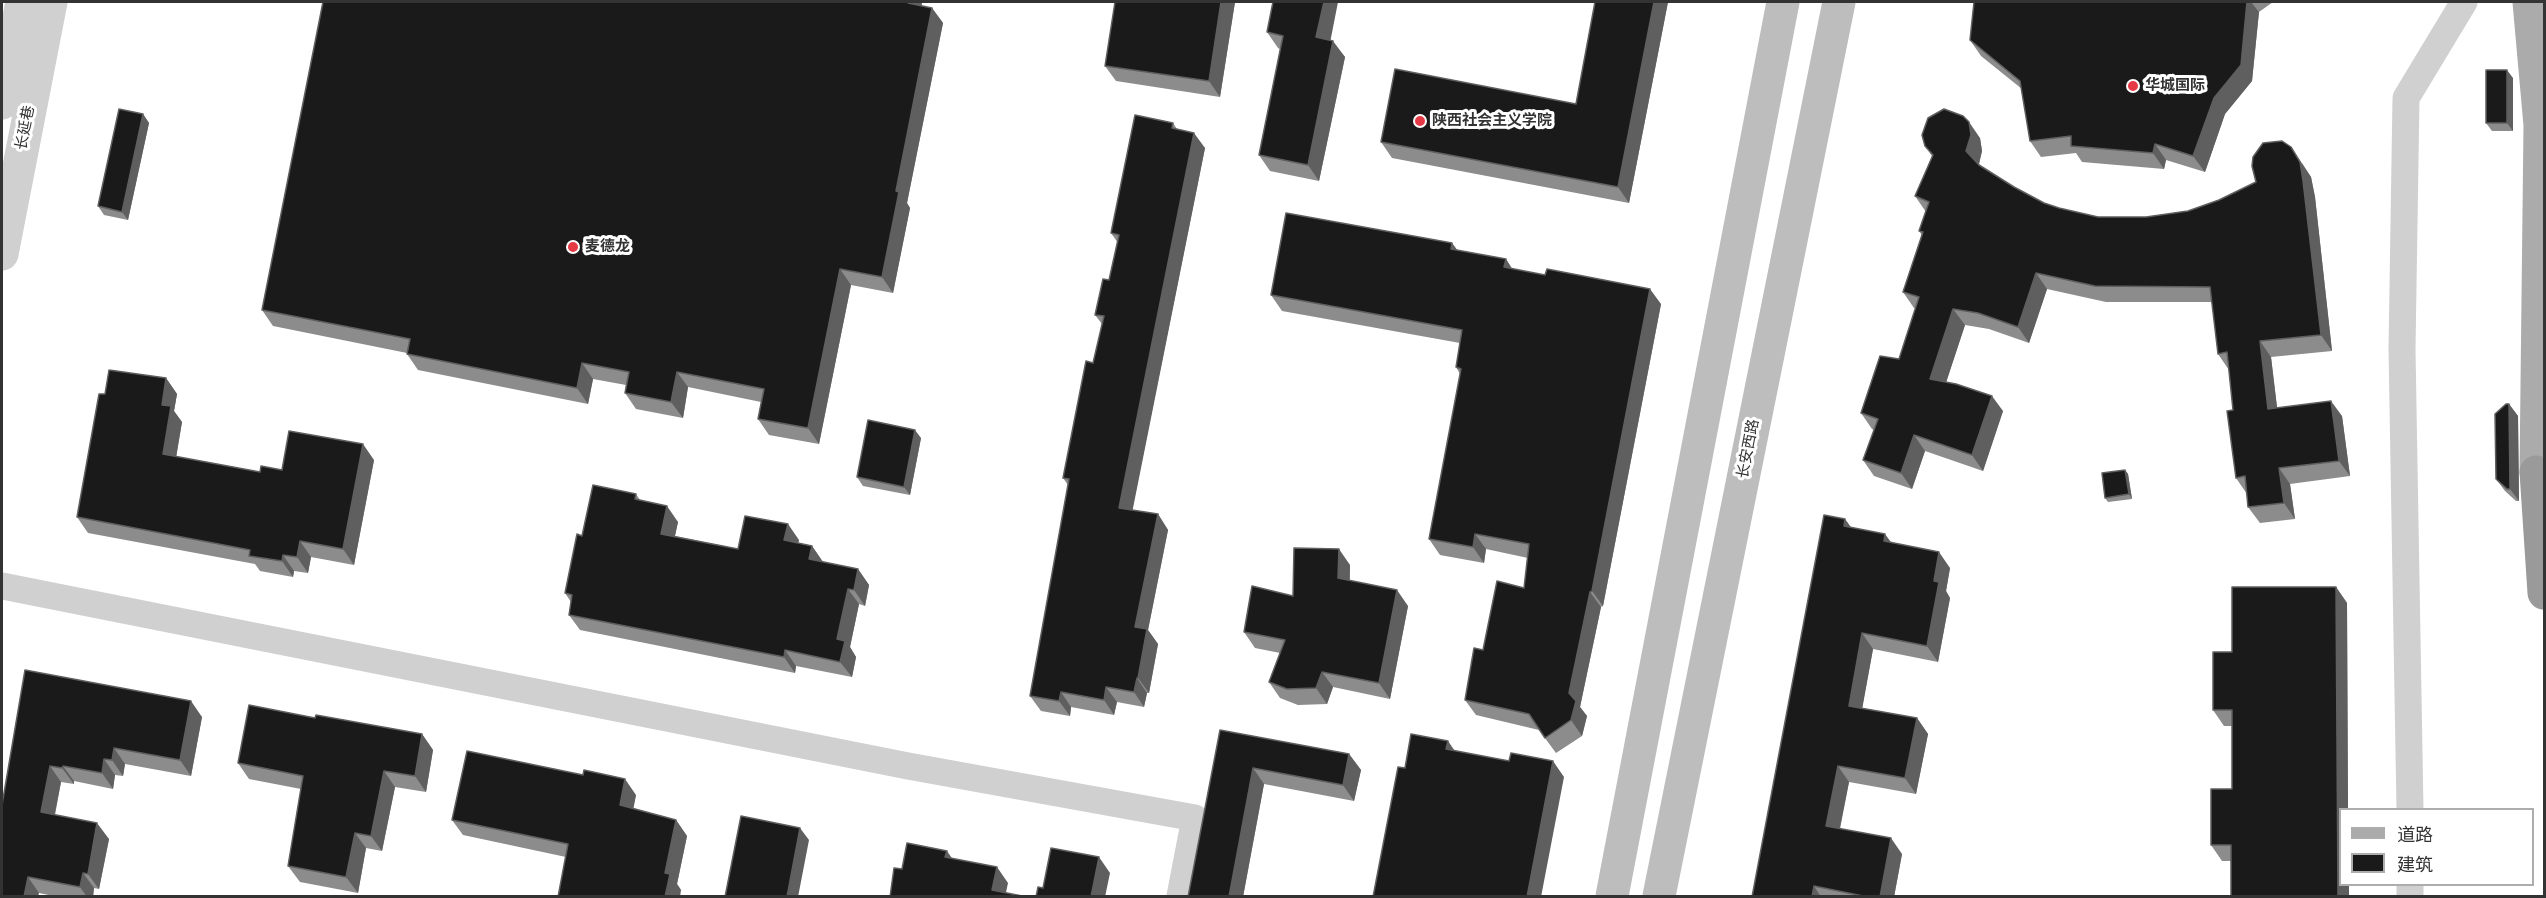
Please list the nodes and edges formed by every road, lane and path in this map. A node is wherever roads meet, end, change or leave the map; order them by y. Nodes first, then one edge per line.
1 (22, 2) edge
2 (51, 2) edge
3 (1783, 2) edge
4 (1839, 2) edge
5 (2464, 2) edge
6 (2529, 2) edge
7 (2, 103) edge
8 (2, 254) edge
9 (2536, 472) joint
10 (2, 586) edge
11 (2544, 593) edge
12 (2410, 808) edge
13 (1179, 897) edge
14 (1612, 897) edge
15 (1659, 897) edge

1 - 7 street, 长延巷
2 - 8 street, 长延巷
3 - 14 main road
4 - 15 main road, 长安西路
5 - 12 street
6 - 9 main road
9 - 11 highway
10 - 13 street

